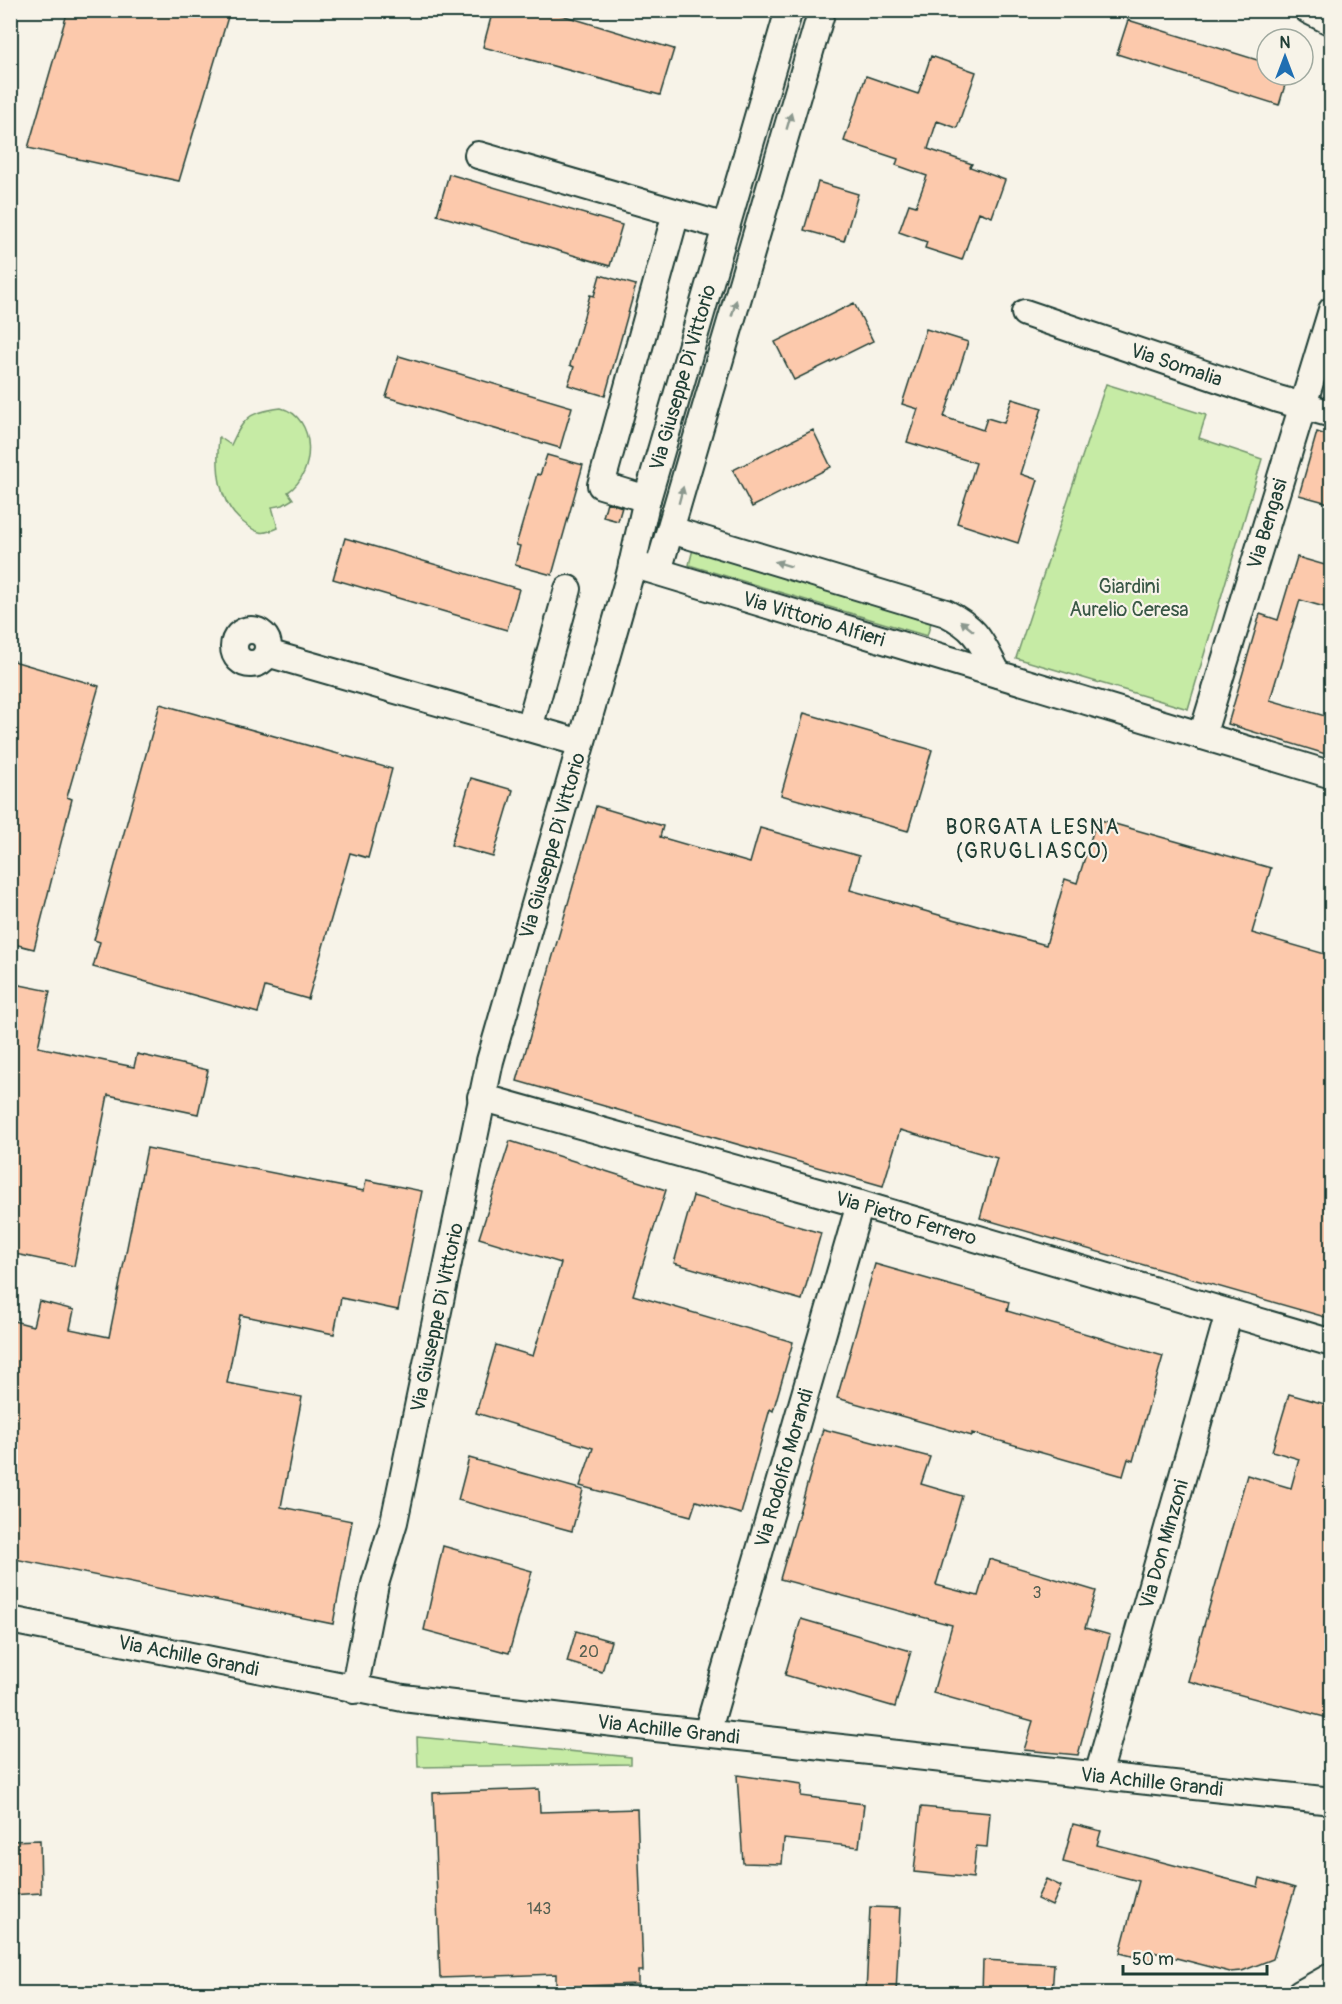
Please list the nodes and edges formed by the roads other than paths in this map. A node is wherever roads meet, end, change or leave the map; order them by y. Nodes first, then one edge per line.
1 (789, 10) edge
2 (822, 10) edge
3 (1308, 10) edge
4 (1332, 22) edge
5 (478, 155) dead end
6 (676, 213) junction
7 (726, 227) junction
8 (1332, 310) edge
9 (1025, 313) dead end
10 (688, 357) junction
11 (717, 366) junction
12 (1302, 405) junction
13 (1332, 414) edge
14 (647, 499) junction
15 (671, 530) junction
16 (632, 564) junction
17 (658, 572) junction
18 (568, 589) dead end
19 (267, 653) dead end
20 (998, 674) junction
21 (529, 728) junction
22 (1202, 736) junction
23 (581, 743) junction
24 (1332, 776) edge
25 (481, 1097) junction
26 (860, 1204) junction
27 (1229, 1313) junction
28 (1332, 1343) edge
29 (10, 1620) edge
30 (354, 1690) junction
31 (707, 1733) junction
32 (1098, 1775) junction
33 (1332, 1801) edge
34 (1332, 1976) edge
35 (1300, 1994) edge

1 - 7 street, Via Giuseppe Di Vittorio
11 -> 2 street, Via Giuseppe Di Vittorio
3 - 4 street
5 - 6 street
6 - 7 street
6 - 14 street
7 - 10 street, Via Giuseppe Di Vittorio
8 - 12 street, Via Bengasi
9 - 12 street, Via Somalia
10 - 11 street
10 - 14 street, Via Giuseppe Di Vittorio
15 -> 11 street, Via Giuseppe Di Vittorio
12 - 13 street, Via Somalia
12 - 22 street, Via Bengasi
14 - 16 street, Via Giuseppe Di Vittorio
15 - 17 street, Via Giuseppe Di Vittorio
20 -> 15 street
16 - 17 street, Via Vittorio Alfieri
16 - 23 street, Via Giuseppe Di Vittorio
17 - 20 street, Via Vittorio Alfieri
18 - 21 street
19 - 21 street
20 - 22 street, Via Vittorio Alfieri
21 - 23 street
22 - 24 street, Via Vittorio Alfieri
23 - 25 street, Via Giuseppe Di Vittorio
25 - 26 street, Via Pietro Ferrero
25 - 30 street, Via Giuseppe Di Vittorio
26 - 27 street, Via Pietro Ferrero
26 - 31 street, Via Rodolfo Morandi
27 - 28 street, Via Pietro Ferrero
27 - 32 street, Via Don Minzoni
29 - 30 street, Via Achille Grandi
30 - 31 street, Via Achille Grandi
31 - 32 street, Via Achille Grandi
32 - 33 street, Via Achille Grandi
34 - 35 street

